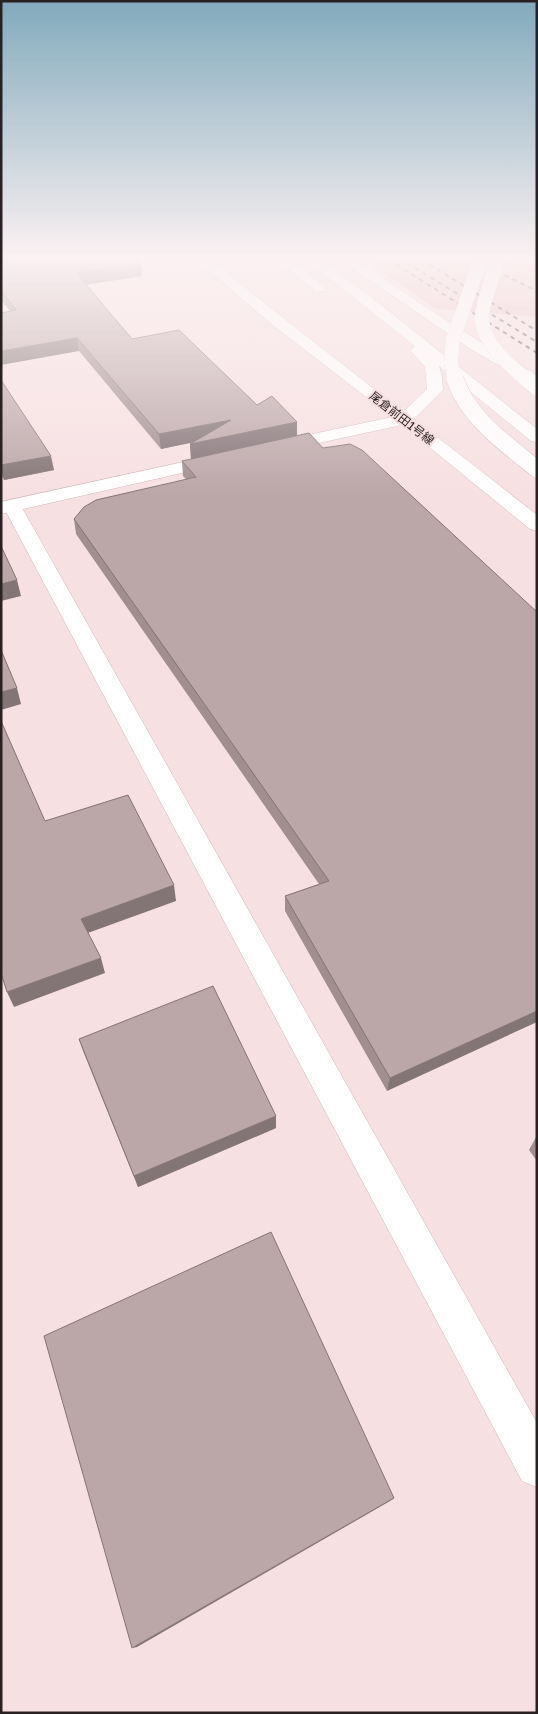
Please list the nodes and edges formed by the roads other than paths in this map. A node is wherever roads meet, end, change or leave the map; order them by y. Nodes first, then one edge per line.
1 (295, 335) edge
2 (395, 335) edge
3 (410, 335) edge
4 (431, 335) edge
5 (454, 335) edge
6 (457, 335) edge
7 (487, 335) edge
8 (467, 362) dead end
9 (537, 380) edge
10 (537, 388) edge
11 (405, 419) junction
12 (537, 437) edge
13 (259, 451) edge
14 (239, 455) edge
15 (537, 469) edge
16 (6, 507) edge
17 (537, 525) edge
18 (537, 1466) edge

1 - 11 main road, 尾倉前田1号線
2 - 11 main road
3 - 12 main road
4 - 8 main road
5 - 15 main road, bridge
6 - 9 main road
7 - 10 main road, bridge
11 - 13 main road
11 - 17 main road, 尾倉前田1号線
14 - 16 main road
16 - 18 main road

